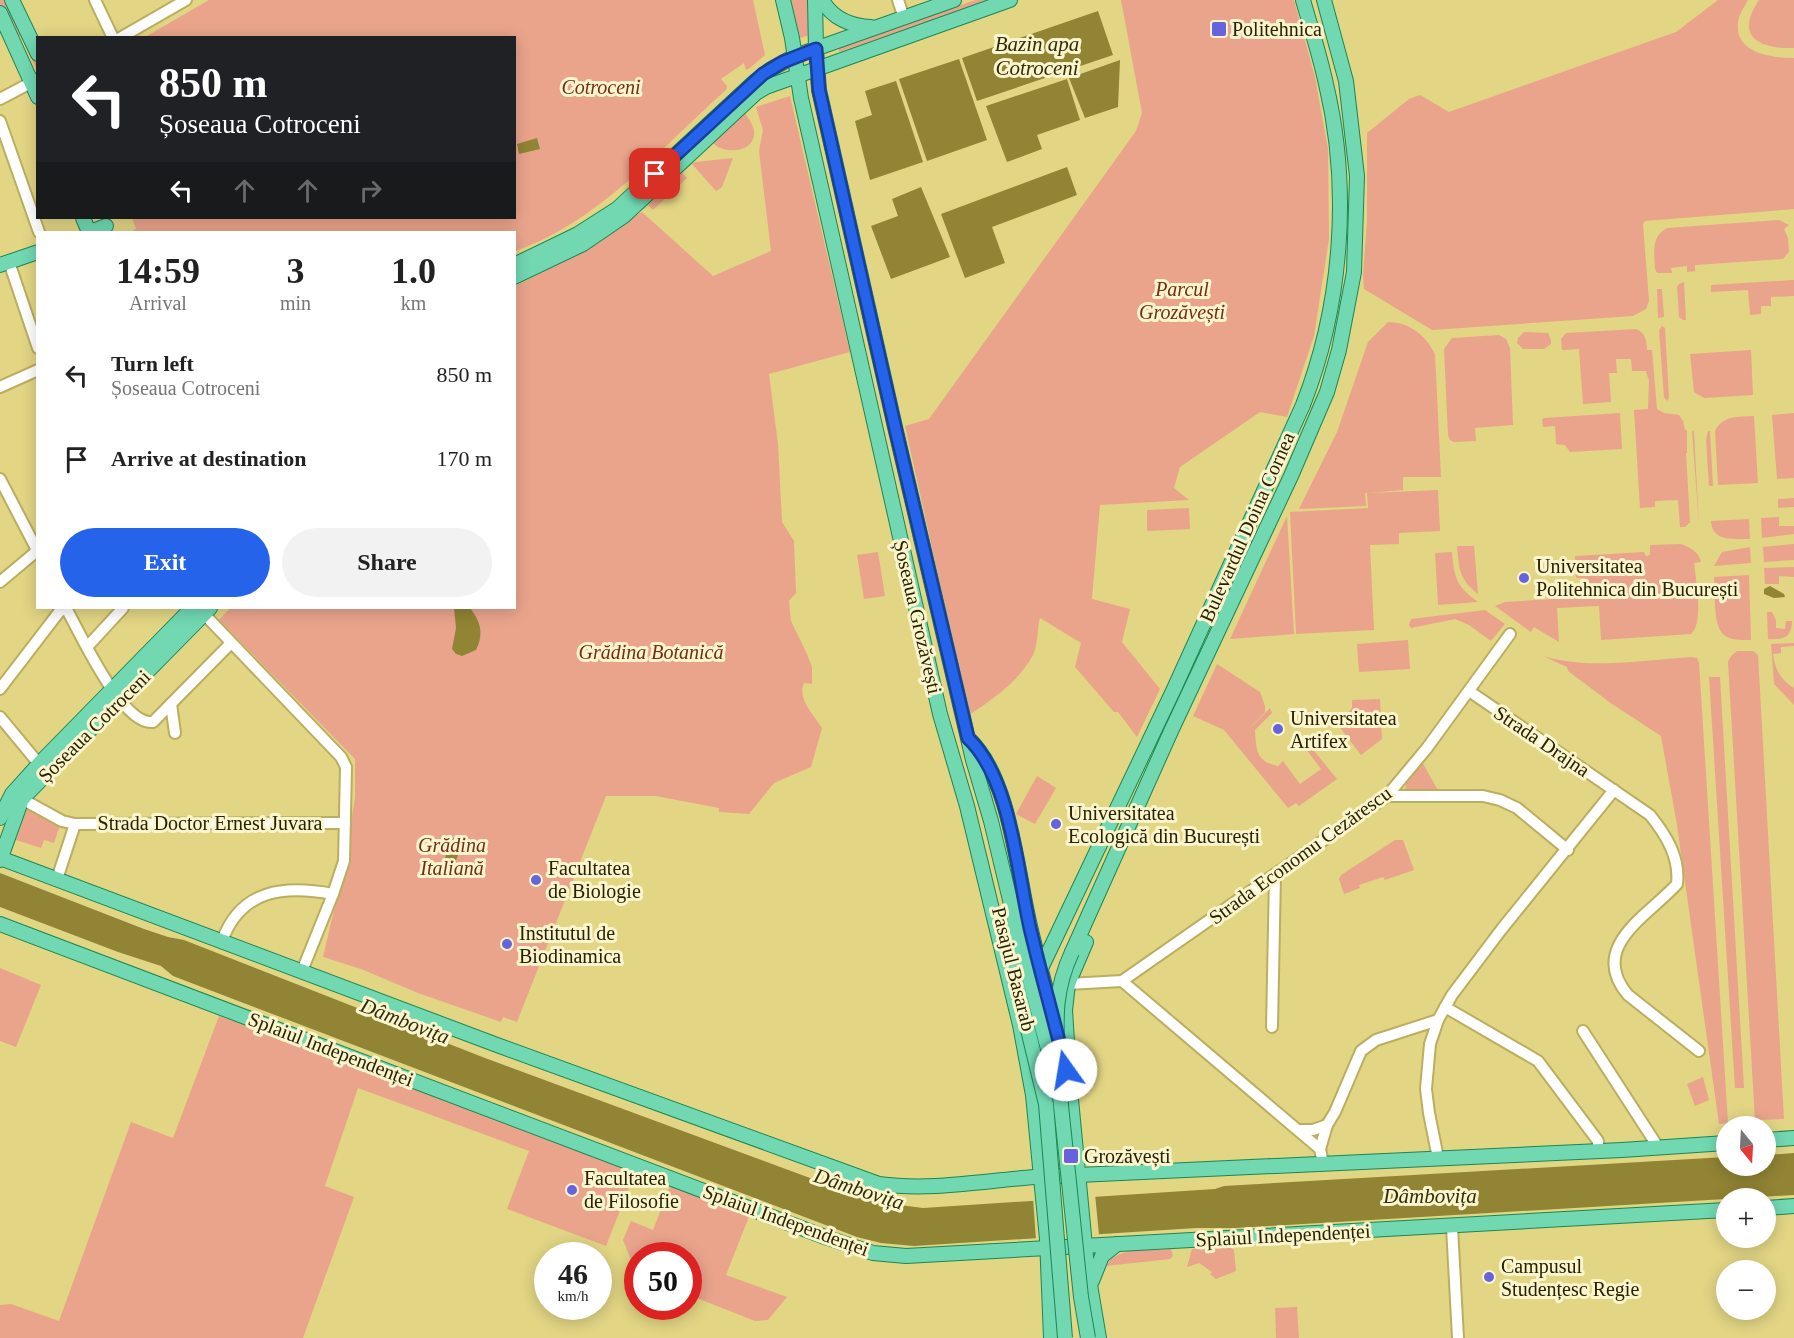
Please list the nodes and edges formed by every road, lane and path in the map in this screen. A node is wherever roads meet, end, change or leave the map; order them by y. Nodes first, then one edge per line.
1 (12, 0) edge
2 (95, 0) edge
3 (186, 0) edge
4 (783, 0) edge
5 (814, 0) edge
6 (822, 0) edge
7 (898, 0) edge
8 (954, 0) edge
9 (1010, 0) edge
10 (1303, 0) edge
11 (1324, 0) edge
12 (0, 13) edge
13 (904, 18) junction
14 (879, 26) junction
15 (111, 36) edge
16 (123, 36) edge
17 (816, 49) junction
18 (36, 50) edge
19 (795, 56) junction
20 (817, 68) junction
21 (798, 75) junction
22 (35, 80) edge
23 (0, 99) edge
24 (0, 121) edge
25 (39, 231) edge
26 (36, 253) edge
27 (4, 264) edge
28 (516, 264) edge
29 (516, 276) edge
30 (36, 343) edge
31 (36, 371) edge
32 (0, 387) edge
33 (0, 479) edge
34 (36, 549) edge
35 (36, 552) edge
36 (0, 582) edge
37 (64, 609) edge
38 (67, 609) edge
39 (122, 609) edge
40 (202, 610) edge
41 (1510, 634) dead end
42 (231, 643) junction
43 (87, 647) junction
44 (0, 689) edge
45 (1469, 692) junction
46 (116, 695) junction
47 (171, 704) junction
48 (940, 714) junction
49 (0, 717) edge
50 (176, 733) dead end
51 (968, 738) junction
52 (966, 761) junction
53 (39, 764) junction
54 (1407, 774) junction
55 (1148, 782) junction
56 (1614, 790) junction
57 (17, 796) junction
58 (1387, 796) junction
59 (1415, 797) junction
60 (0, 808) edge
61 (0, 818) edge
62 (345, 823) junction
63 (75, 824) junction
64 (1568, 850) junction
65 (0, 859) edge
66 (1275, 875) junction
67 (57, 879) junction
68 (333, 894) junction
69 (0, 924) edge
70 (1031, 930) junction
71 (1058, 935) junction
72 (222, 941) junction
73 (1041, 969) junction
74 (302, 971) junction
75 (1122, 981) junction
76 (1068, 984) junction
77 (1445, 1007) junction
78 (1438, 1020) junction
79 (1020, 1026) junction
80 (1272, 1027) dead end
81 (1583, 1031) dead end
82 (1699, 1051) dead end
83 (1065, 1092) junction
84 (1327, 1125) junction
85 (1299, 1130) junction
86 (1794, 1138) edge
87 (1776, 1139) edge
88 (1716, 1144) edge
89 (1658, 1147) junction
90 (1598, 1151) junction
91 (1322, 1156) junction
92 (1438, 1158) junction
93 (1079, 1175) junction
94 (1041, 1177) junction
95 (1794, 1206) edge
96 (1776, 1207) edge
97 (1716, 1211) edge
98 (1452, 1227) junction
99 (1085, 1241) junction
100 (1047, 1244) junction
101 (1117, 1244) junction
102 (1090, 1289) junction
103 (1053, 1338) edge
104 (1065, 1338) edge
105 (1088, 1338) edge
106 (1099, 1338) edge
107 (1458, 1338) edge

1 - 18 main road
2 - 15 street
3 - 16 street
4 - 19 main road, Șoseaua Grozăvești
5 - 17 main road, Șoseaua Grozăvești
6 - 14 main road
7 - 13 street
8 - 13 main road
9 - 20 main road
10 - 71 main road, Bulevardul Doina Cornea
11 - 55 main road, Bulevardul Doina Cornea
12 - 22 main road
13 - 14 main road
14 - 17 main road
17 - 19 main road
17 - 20 main road, Șoseaua Grozăvești
19 - 21 main road, Șoseaua Grozăvești
19 - 28 main road
20 - 21 main road
20 - 51 main road, Șoseaua Grozăvești
21 - 29 main road
21 - 48 main road, Șoseaua Grozăvești
22 - 23 street
24 - 25 street
26 - 27 main road
27 - 30 street
31 - 32 street
33 - 34 street
35 - 36 street
37 - 44 street
38 - 43 street
39 - 43 street
40 - 42 street
40 - 46 main road, Șoseaua Cotroceni
41 - 45 street, Strada Economu Cezărescu
42 - 47 street
42 - 62 street
43 - 46 street
45 - 54 street, Strada Economu Cezărescu
45 - 56 street, Strada Drajna
46 - 47 street
46 - 53 main road, Șoseaua Cotroceni
46 - 57 main road, Șoseaua Cotroceni
47 - 50 street
48 - 52 main road, Pasajul Basarab
48 - 79 main road, Șoseaua Grozăvești
49 - 53 street
51 - 52 main road, Pasajul Basarab
51 - 70 main road, Șoseaua Grozăvești
52 - 83 main road, Pasajul Basarab, bridge
52 - 104 main road, Pasajul Basarab, bridge
53 - 57 main road, Șoseaua Cotroceni
54 - 58 street, Strada Economu Cezărescu
54 - 59 street
55 - 76 main road, Bulevardul Doina Cornea
55 - 83 main road, Bulevardul Doina Cornea, bridge
56 - 64 street
56 - 82 street, Strada Drajna
57 - 60 main road
57 - 61 main road, Șoseaua Cotroceni
57 - 63 street, Strada Doctor Ernest Juvara
57 - 65 main road, Șoseaua Cotroceni
58 - 59 street
58 - 66 street, Strada Economu Cezărescu
59 - 64 street
62 - 63 street, Strada Doctor Ernest Juvara
62 - 68 street
63 - 67 street, Strada Doctor Ernest Juvara
64 - 77 street
65 - 67 main road
66 - 75 street, Strada Economu Cezărescu
66 - 80 street
67 - 72 main road
68 - 72 street
68 - 74 street
69 - 100 main road, Splaiul Independenței
70 - 71 main road
70 - 73 main road, Șoseaua Grozăvești
71 - 73 main road, Bulevardul Doina Cornea
72 - 74 main road
73 - 79 main road, Bulevardul Doina Cornea
73 - 83 main road, Șoseaua Grozăvești
74 - 94 main road
75 - 76 street
75 - 85 street
76 - 83 main road, Bulevardul Doina Cornea
77 - 78 street
77 - 90 street
78 - 84 street
78 - 92 street
79 - 94 main road, Șoseaua Grozăvești
81 - 89 street
83 - 93 main road, Șoseaua Grozăvești
83 - 105 main road, Pasajul Basarab, bridge
84 - 85 street
84 - 91 street
85 - 91 street
86 - 87 main road
88 - 89 main road
89 - 90 main road
90 - 92 main road
91 - 92 main road
91 - 93 main road
93 - 94 main road
93 - 99 main road, Șoseaua Grozăvești
94 - 100 main road, Șoseaua Grozăvești
95 - 96 main road
97 - 98 main road, Splaiul Independenței
98 - 101 main road, Splaiul Independenței
98 - 107 street
99 - 100 main road, Splaiul Independenței
99 - 101 main road, Splaiul Independenței
99 - 102 main road, Șoseaua Grozăvești
100 - 103 main road, Șoseaua Grozăvești
101 - 102 main road
102 - 106 main road, Șoseaua Grozăvești

